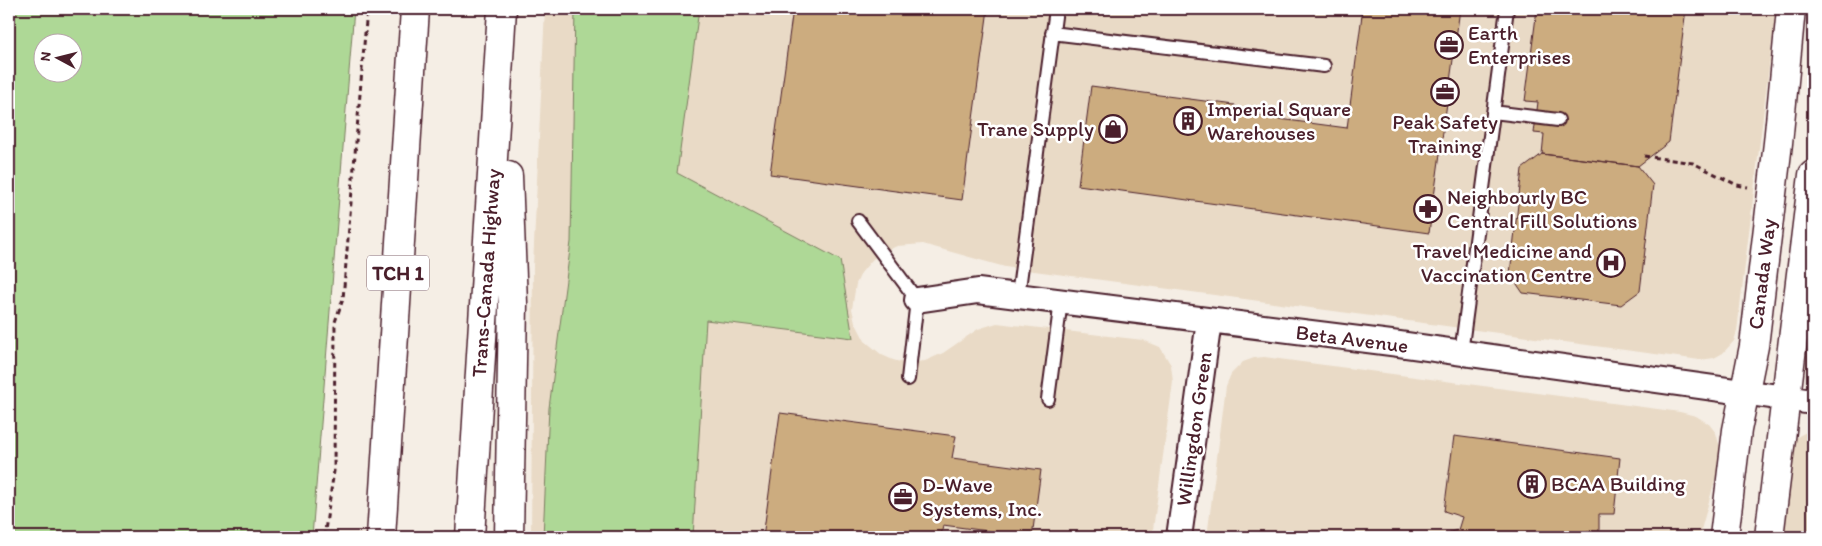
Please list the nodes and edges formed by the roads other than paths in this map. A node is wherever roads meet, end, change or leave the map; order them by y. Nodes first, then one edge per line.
1 (415, 9) edge
2 (1056, 9) edge
3 (1506, 9) edge
4 (1791, 9) edge
5 (502, 19) edge
6 (1052, 33) junction
7 (1324, 66) dead end
8 (1493, 112) junction
9 (1558, 120) dead end
10 (1813, 175) edge
11 (1812, 205) edge
12 (858, 221) dead end
13 (1018, 296) junction
14 (917, 300) junction
15 (1061, 301) junction
16 (1209, 321) junction
17 (1461, 353) junction
18 (908, 379) dead end
19 (1744, 392) junction
20 (1786, 398) junction
21 (1048, 399) dead end
22 (1813, 402) edge
23 (381, 537) edge
24 (470, 537) edge
25 (509, 537) edge
26 (1179, 537) edge
27 (1724, 537) edge
28 (1769, 537) edge

1 - 23 main road, TCH 1
2 - 6 lane
3 - 8 lane
4 - 19 main road, Canada Way
5 - 24 main road, Trans-Canada Highway
5 - 25 main road
6 - 7 lane
6 - 13 lane
8 - 9 lane
8 - 17 lane
10 - 11 main road, Canada Way
11 - 20 main road, Canada Way
12 - 14 lane
13 - 14 street, Beta Avenue
13 - 15 street, Beta Avenue
14 - 18 lane
15 - 16 street, Beta Avenue
15 - 21 lane
16 - 17 street, Beta Avenue
16 - 26 street, Willingdon Green
17 - 19 street, Beta Avenue
19 - 20 street, Beta Avenue
19 - 27 main road, Canada Way
20 - 22 street, Beta Avenue
20 - 28 main road, Canada Way

